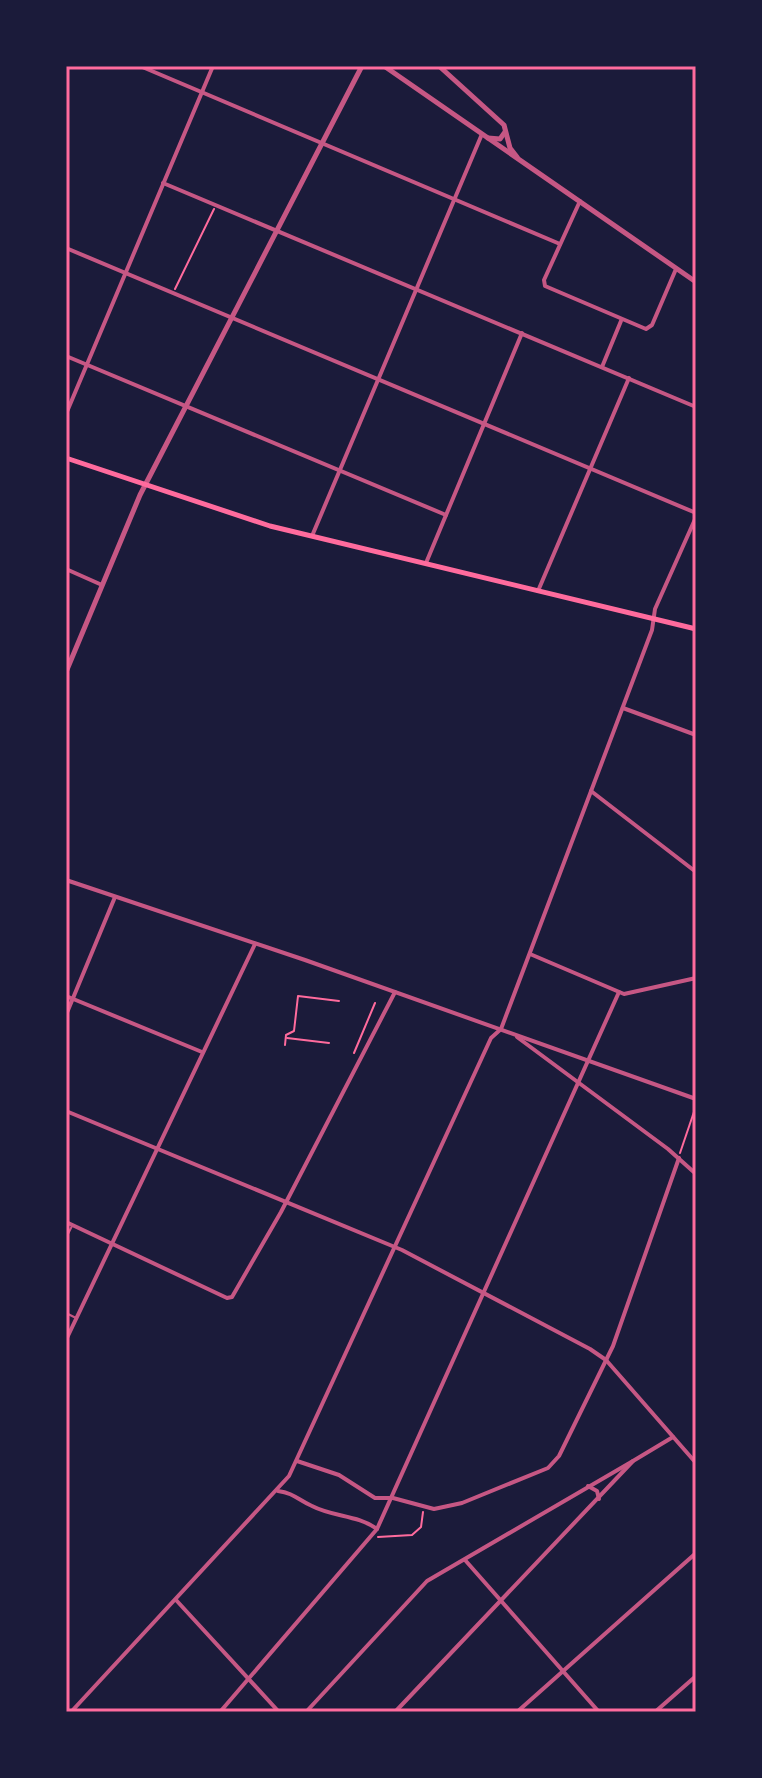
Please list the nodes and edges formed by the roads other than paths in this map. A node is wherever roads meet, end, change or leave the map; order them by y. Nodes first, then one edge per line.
1 (140, 66) edge
2 (213, 66) edge
3 (362, 66) edge
4 (384, 66) edge
5 (439, 66) edge
6 (202, 92) junction
7 (505, 131) junction
8 (485, 136) junction
9 (323, 142) junction
10 (517, 157) junction
11 (163, 183) junction
12 (455, 198) junction
13 (580, 201) junction
14 (277, 230) junction
15 (560, 244) junction
16 (66, 248) edge
17 (676, 269) junction
18 (126, 273) junction
19 (696, 282) edge
20 (417, 289) junction
21 (232, 318) junction
22 (621, 321) junction
23 (522, 333) junction
24 (66, 356) edge
25 (87, 365) junction
26 (602, 367) junction
27 (629, 378) junction
28 (378, 379) junction
29 (186, 406) junction
30 (696, 407) edge
31 (66, 414) edge
32 (484, 424) junction
33 (66, 458) edge
34 (591, 469) junction
35 (340, 470) junction
36 (145, 486) junction
37 (446, 515) junction
38 (696, 515) edge
39 (312, 536) junction
40 (426, 563) junction
41 (66, 569) edge
42 (102, 585) junction
43 (538, 591) junction
44 (654, 619) junction
45 (696, 629) edge
46 (66, 672) edge
47 (622, 707) junction
48 (696, 735) edge
49 (591, 791) junction
50 (696, 872) edge
51 (66, 880) edge
52 (115, 897) junction
53 (255, 944) junction
54 (530, 954) junction
55 (696, 978) edge
56 (395, 992) junction
57 (619, 992) junction
58 (66, 996) edge
59 (73, 999) junction
60 (66, 1015) edge
61 (501, 1029) junction
62 (513, 1033) junction
63 (202, 1052) junction
64 (590, 1060) junction
65 (579, 1086) junction
66 (696, 1099) edge
67 (66, 1111) edge
68 (158, 1149) junction
69 (679, 1158) junction
70 (696, 1174) edge
71 (285, 1204) junction
72 (66, 1222) edge
73 (72, 1225) junction
74 (66, 1238) edge
75 (112, 1245) junction
76 (393, 1248) junction
77 (485, 1295) junction
78 (66, 1313) edge
79 (76, 1318) junction
80 (66, 1340) edge
81 (606, 1360) junction
82 (673, 1437) junction
83 (693, 1456) edge
84 (297, 1461) junction
85 (633, 1461) junction
86 (696, 1463) edge
87 (588, 1485) junction
88 (278, 1491) junction
89 (393, 1498) junction
90 (599, 1499) junction
91 (377, 1529) junction
92 (696, 1553) edge
93 (465, 1560) junction
94 (176, 1600) junction
95 (500, 1602) junction
96 (563, 1672) junction
97 (696, 1676) edge
98 (250, 1677) junction
99 (71, 1712) edge
100 (220, 1712) edge
101 (279, 1712) edge
102 (306, 1712) edge
103 (395, 1712) edge
104 (517, 1712) edge
105 (599, 1712) edge
106 (655, 1712) edge

1 - 6 street
2 - 6 street
3 - 9 street
4 - 8 street
5 - 7 street
6 - 9 street
6 - 11 street
7 - 8 street
7 - 10 street
8 - 10 street
8 - 12 street
9 - 12 street
9 - 14 street
10 - 13 street
11 - 14 street
11 - 18 street
12 - 15 street
12 - 20 street
13 - 15 street
13 - 17 street
14 - 20 street
14 - 21 street
15 - 22 street
16 - 18 street
17 - 19 street
17 - 22 street
18 - 21 street
18 - 25 street
20 - 23 street
20 - 28 street
21 - 28 street
21 - 29 street
22 - 26 street
23 - 26 street
23 - 32 street
24 - 25 street
25 - 29 street
25 - 31 street
26 - 27 street
27 - 30 street
27 - 34 street
28 - 32 street
28 - 35 street
29 - 35 street
29 - 36 street
32 - 34 street
32 - 37 street
33 - 36 main road
34 - 38 street
34 - 43 street
35 - 37 street
35 - 39 street
36 - 39 main road
36 - 42 street
37 - 40 street
38 - 44 street
39 - 40 main road
40 - 43 main road
41 - 42 street
42 - 46 street
43 - 44 main road
44 - 45 main road
44 - 47 street
47 - 48 street
47 - 49 street
49 - 50 street
49 - 54 street
51 - 52 street
52 - 53 street
52 - 59 street
53 - 56 street
53 - 63 street
54 - 57 street
54 - 61 street
55 - 57 street
56 - 61 street
56 - 71 street
57 - 64 street
58 - 59 street
59 - 60 street
59 - 63 street
61 - 62 street
61 - 76 street
62 - 64 street
62 - 65 street
63 - 68 street
64 - 65 street
64 - 66 street
65 - 69 street
65 - 77 street
67 - 68 street
68 - 71 street
68 - 75 street
69 - 70 street
69 - 81 street
71 - 75 street
71 - 76 street
72 - 73 street
73 - 74 lane
73 - 75 street
75 - 79 street
76 - 77 street
76 - 84 street
77 - 81 street
77 - 89 street
78 - 79 lane
79 - 80 street
81 - 82 street
81 - 89 street
82 - 83 street
82 - 85 street
83 - 86 street
84 - 88 street
84 - 89 street
85 - 87 street
85 - 90 street
87 - 90 street
87 - 93 street
88 - 91 street
88 - 94 street
89 - 91 street
90 - 95 street
91 - 98 street
92 - 96 street
93 - 95 street
93 - 102 street
94 - 98 street
94 - 99 street
95 - 96 street
95 - 103 street
96 - 104 street
96 - 105 street
97 - 106 street
98 - 100 street
98 - 101 street

